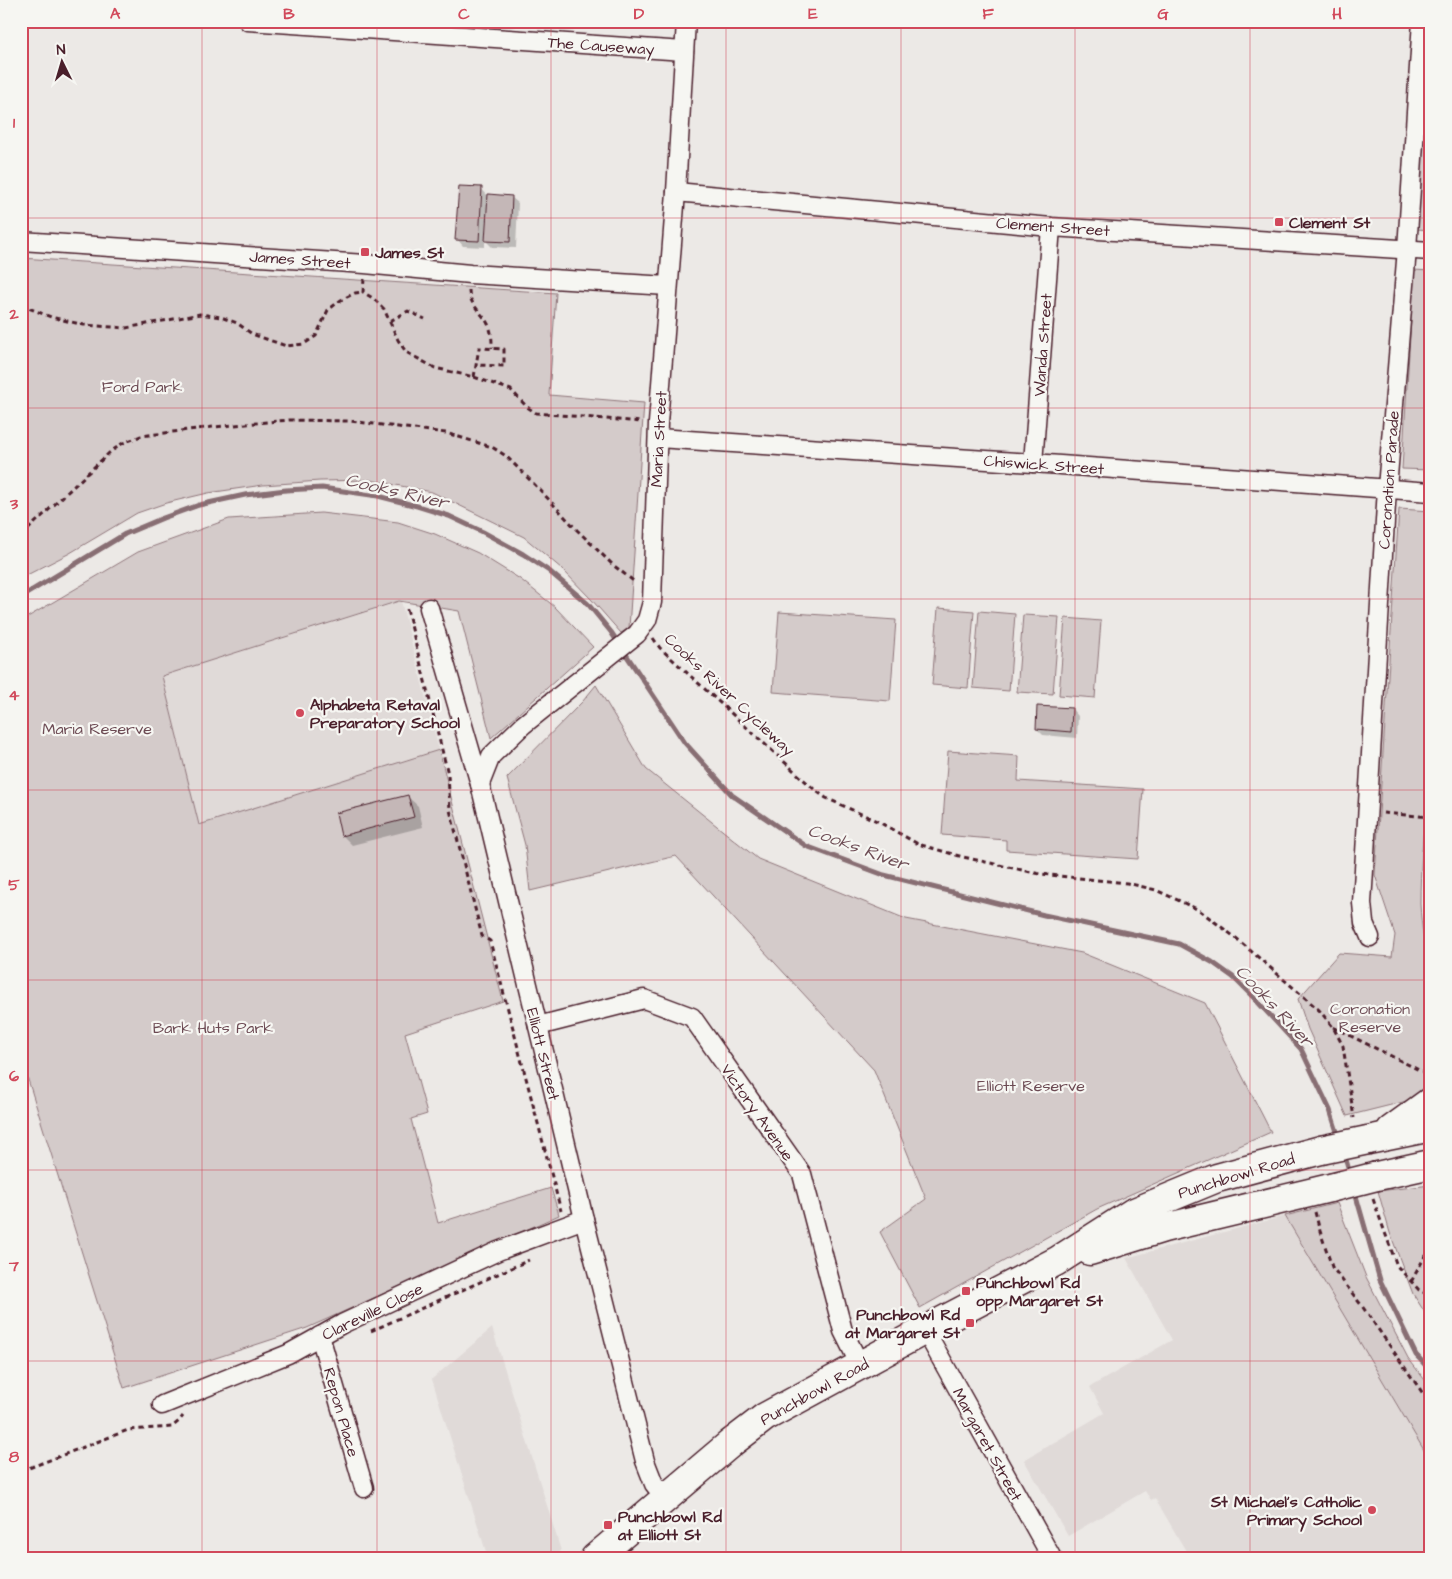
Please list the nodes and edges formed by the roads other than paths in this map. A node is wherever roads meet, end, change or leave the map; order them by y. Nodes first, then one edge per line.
1 (248, 21) edge
2 (686, 21) edge
3 (1422, 21) edge
4 (684, 51) junction
5 (676, 192) junction
6 (1051, 227) junction
7 (21, 241) edge
8 (1407, 249) junction
9 (1431, 251) edge
10 (668, 286) junction
11 (658, 430) junction
12 (1033, 463) junction
13 (1387, 488) junction
14 (1431, 492) edge
15 (429, 608) dead end
16 (480, 784) junction
17 (1370, 937) dead end
18 (538, 1026) junction
19 (1431, 1101) edge
20 (1431, 1127) edge
21 (1368, 1132) junction
22 (1431, 1164) edge
23 (584, 1219) junction
24 (1057, 1261) junction
25 (925, 1330) junction
26 (320, 1336) junction
27 (860, 1365) junction
28 (162, 1405) dead end
29 (364, 1488) dead end
30 (665, 1498) junction
31 (595, 1558) edge
32 (1052, 1558) edge

1 - 4 street, The Causeway
2 - 4 street, Maria Street
3 - 8 street, Coronation Parade
4 - 5 street, Maria Street
5 - 6 street, Clement Street
5 - 10 street, Maria Street
6 - 8 street, Clement Street
6 - 12 street, Wanda Street
7 - 10 street, James Street
8 - 9 street, Clement Street
8 - 13 street, Coronation Parade
10 - 11 street, Maria Street
11 - 12 street, Chiswick Street
11 - 16 street, Maria Street
12 - 13 street, Chiswick Street
13 - 14 street, Chiswick Street
13 - 17 street, Coronation Parade
15 - 16 street, Elliott Street
16 - 18 street, Elliott Street
18 - 23 street, Elliott Street
18 - 27 street, Victory Avenue
19 - 21 main road
20 - 21 main road, Punchbowl Road
21 - 24 main road, Punchbowl Road, bridge
22 - 24 main road, Punchbowl Road, bridge
23 - 26 street, Clareville Close
23 - 30 street, Elliott Street
24 - 25 main road, Punchbowl Road
25 - 27 main road, Punchbowl Road
25 - 32 street, Margaret Street
26 - 28 street, Clareville Close
26 - 29 street, Repon Place
27 - 30 main road, Punchbowl Road
30 - 31 main road, Punchbowl Road

